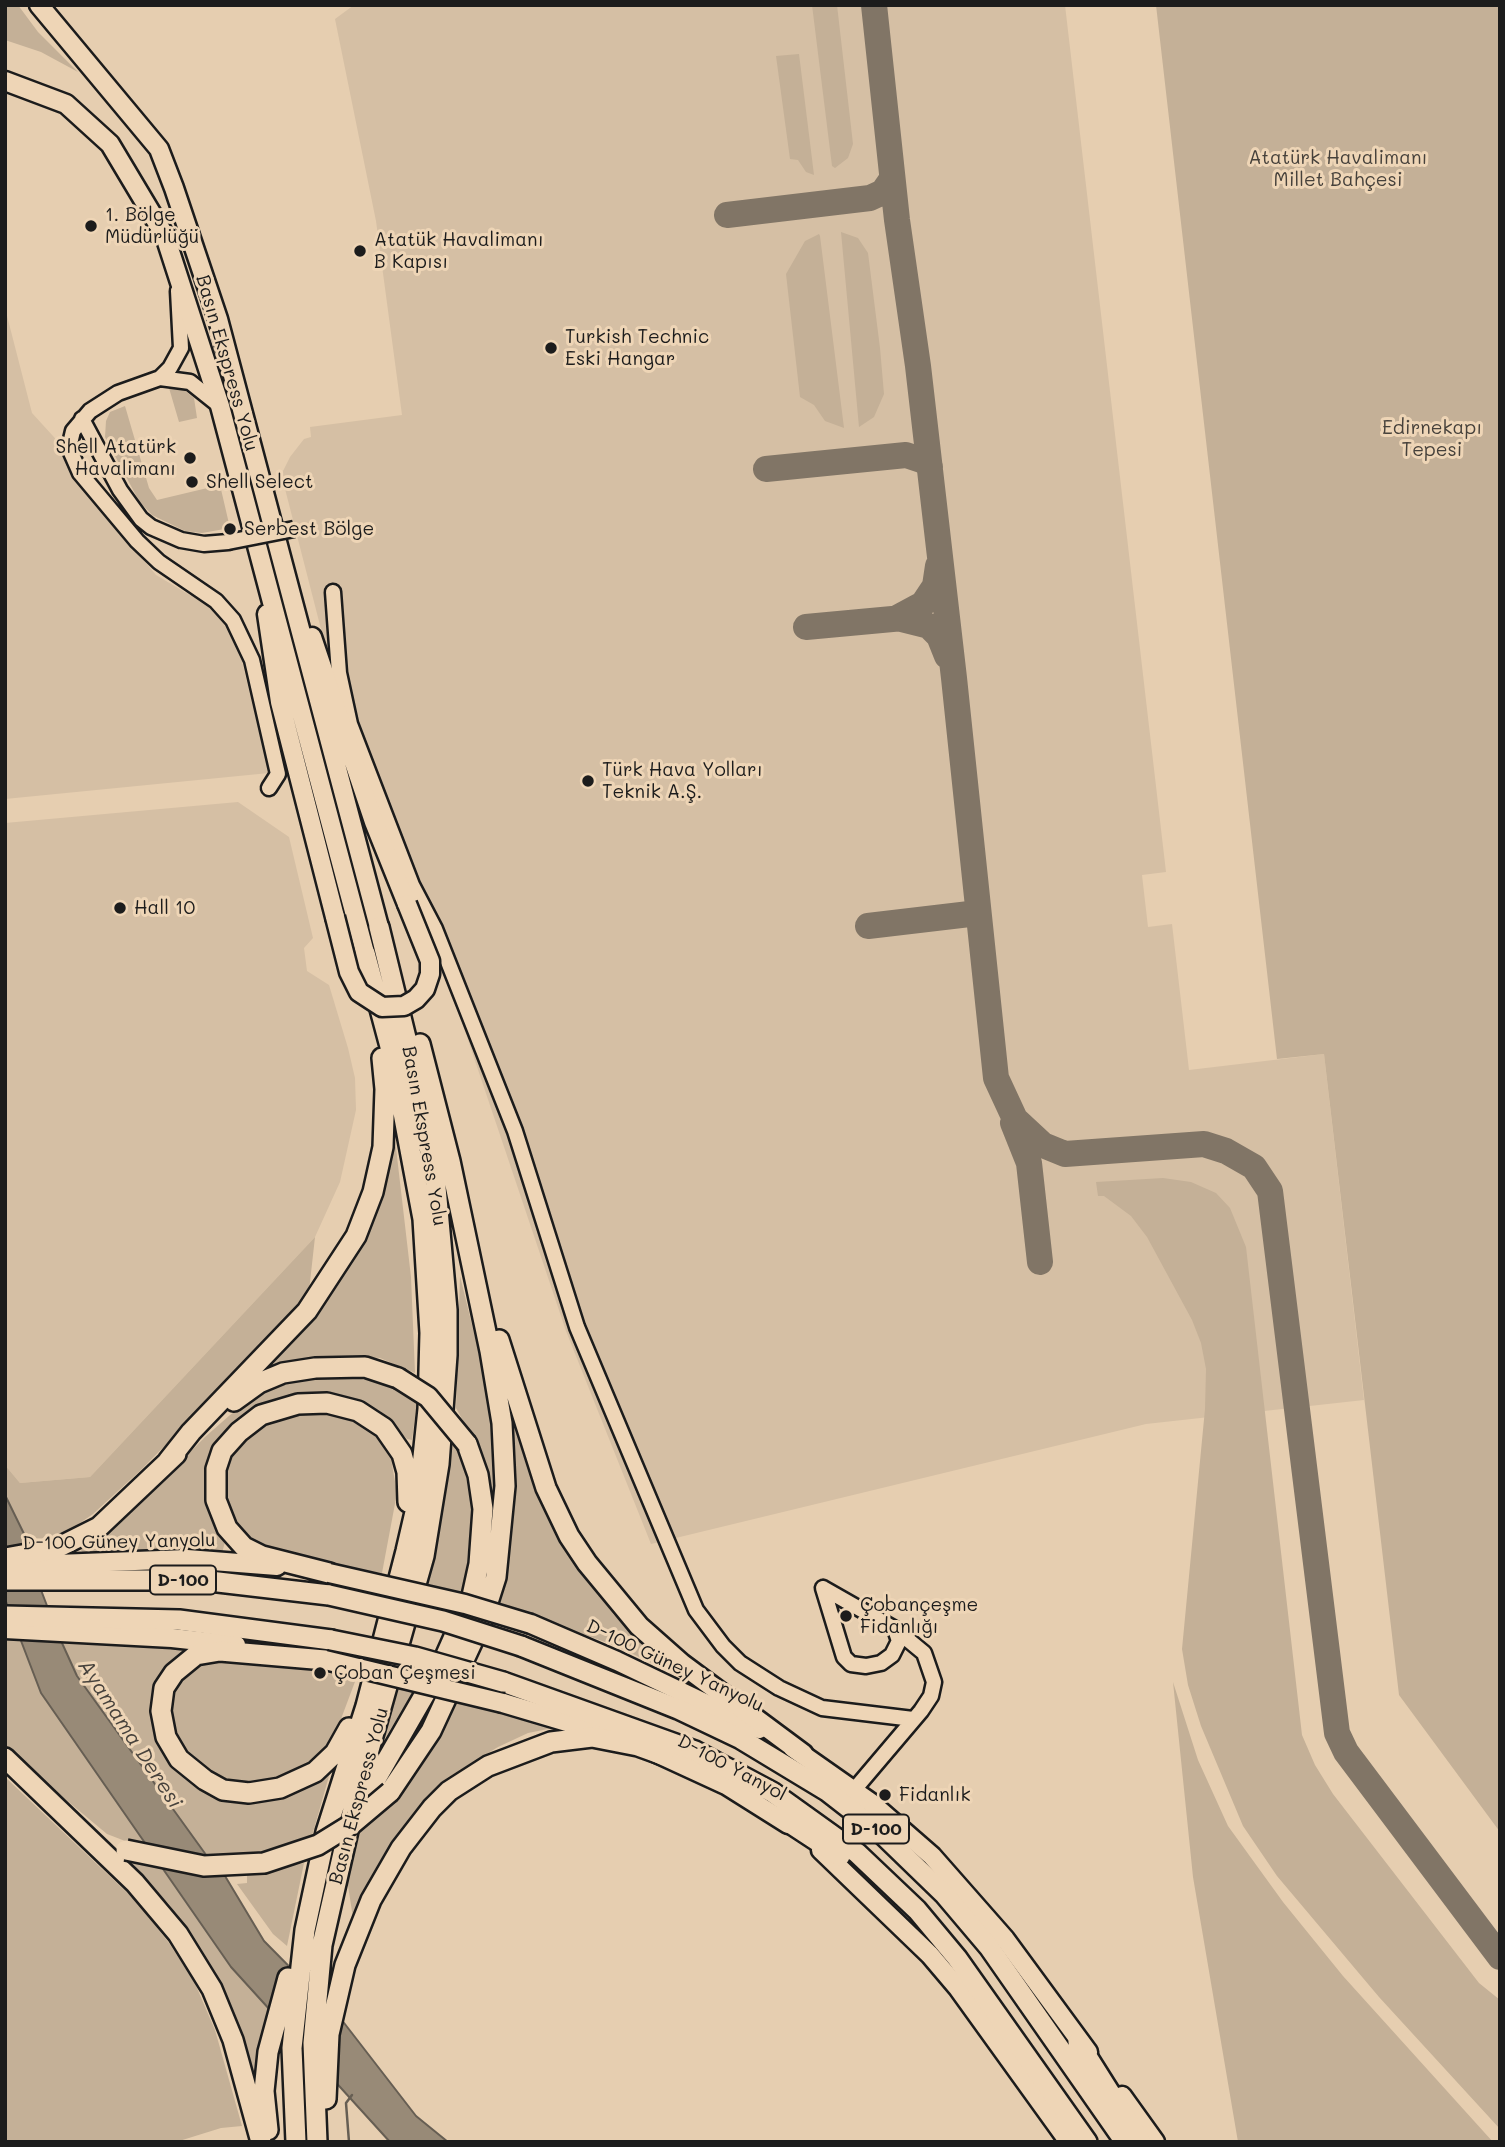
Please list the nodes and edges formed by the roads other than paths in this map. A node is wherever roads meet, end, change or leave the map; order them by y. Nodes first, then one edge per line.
1 (39, 5) edge
2 (5, 81) edge
3 (178, 280) junction
4 (160, 378) junction
5 (220, 406) junction
6 (82, 419) junction
7 (294, 529) dead end
8 (264, 572) junction
9 (333, 592) dead end
10 (293, 608) junction
11 (269, 788) dead end
12 (379, 927) junction
13 (365, 953) junction
14 (472, 1261) junction
15 (169, 1461) junction
16 (5, 1558) edge
17 (5, 1566) edge
18 (400, 1568) junction
19 (329, 1573) junction
20 (5, 1580) edge
21 (5, 1616) edge
22 (5, 1629) edge
23 (895, 1629) junction
24 (325, 1660) junction
25 (371, 1680) junction
26 (913, 1719) junction
27 (803, 1754) junction
28 (663, 1755) junction
29 (5, 1758) edge
30 (855, 1790) junction
31 (55, 1805) junction
32 (779, 1816) junction
33 (340, 1865) junction
34 (296, 1962) junction
35 (977, 1983) junction
36 (1079, 2042) junction
37 (261, 2142) edge
38 (270, 2142) edge
39 (296, 2142) edge
40 (317, 2142) edge
41 (329, 2142) edge
42 (1069, 2142) edge
43 (1087, 2142) edge
44 (1125, 2142) edge
45 (1141, 2142) edge
46 (1155, 2142) edge

1 - 10 main road, Basın Ekspress Yolu
2 - 3 main road, Basın Ekspress Yolu
3 - 4 street
3 - 5 main road, Basın Ekspress Yolu
4 - 5 street
4 - 6 street
5 - 8 main road, Basın Ekspress Yolu
6 - 7 street, bridge
6 - 11 street
8 - 10 main road, bridge
8 - 13 main road, Basın Ekspress Yolu
9 - 26 street
10 - 12 main road, Basın Ekspress Yolu
12 - 14 highway
12 - 33 highway, Basın Ekspress Yolu
13 - 15 highway
13 - 18 highway, Basın Ekspress Yolu
14 - 27 highway
14 - 31 highway, bridge
15 - 16 highway
15 - 33 highway, bridge
17 - 19 main road, D-100 Güney Yanyolu
18 - 19 highway
18 - 25 highway, Basın Ekspress Yolu
19 - 27 main road, D-100 Güney Yanyolu, bridge
20 - 44 highway, D-100, bridge
21 - 35 highway, D-100, bridge
22 - 24 main road, D-100 Yanyol
23 - 23 street
23 - 26 street
24 - 25 highway
24 - 28 main road, D-100 Yanyol, bridge
25 - 34 highway, Basın Ekspress Yolu
26 - 30 street
27 - 30 main road, D-100 Güney Yanyolu
28 - 32 main road, D-100 Yanyol
28 - 41 highway
29 - 31 highway
30 - 36 main road, D-100 Güney Yanyolu
31 - 37 highway
32 - 35 highway
32 - 42 main road, D-100 Yanyol
33 - 40 highway, Basın Ekspress Yolu
34 - 38 highway
34 - 39 highway
35 - 43 highway, D-100
36 - 45 highway
36 - 46 main road, D-100 Güney Yanyolu

